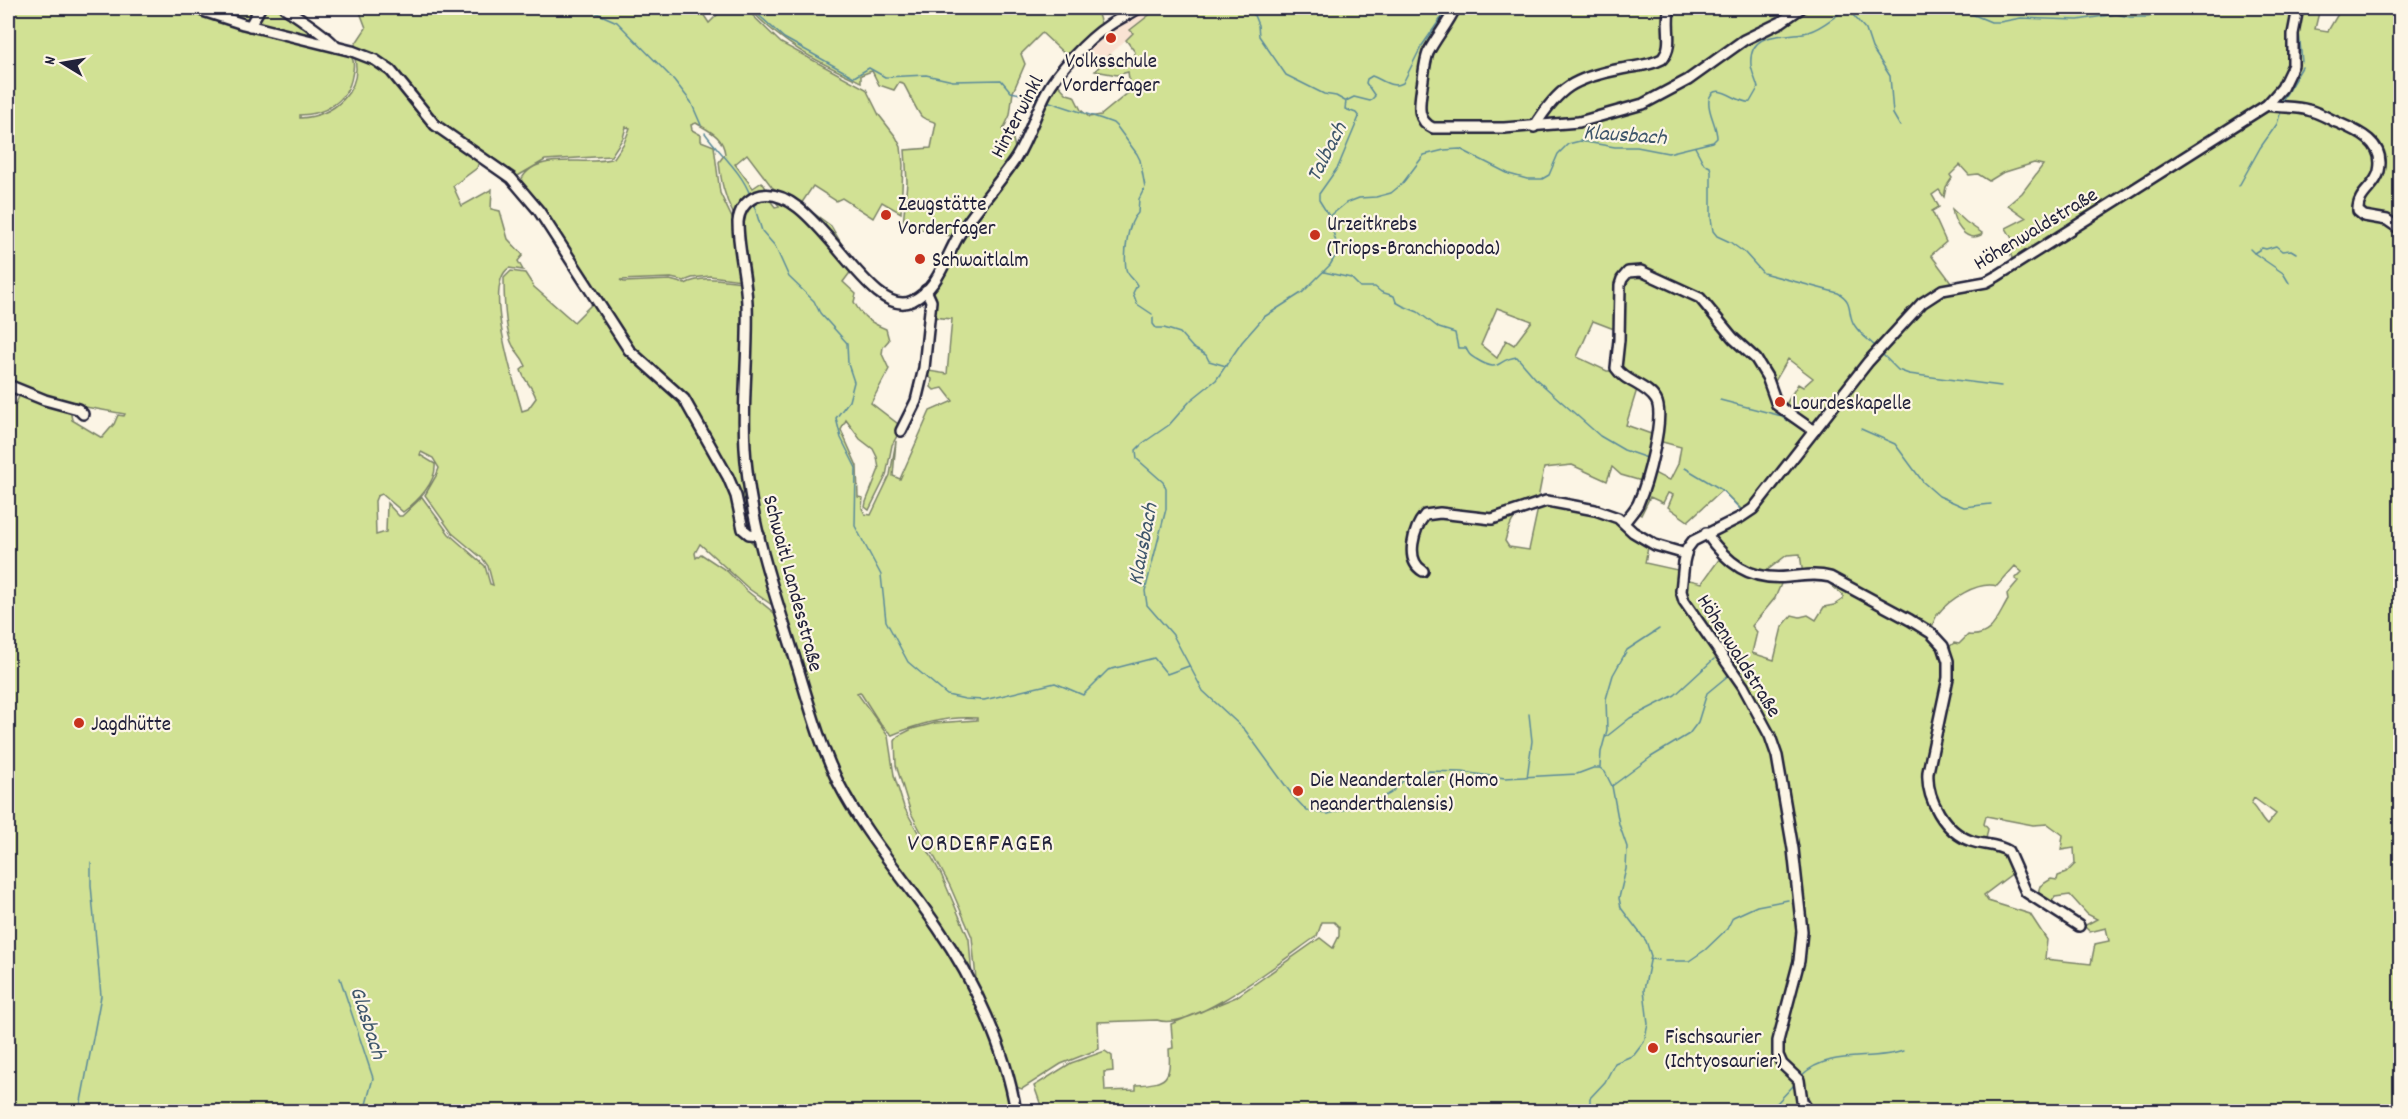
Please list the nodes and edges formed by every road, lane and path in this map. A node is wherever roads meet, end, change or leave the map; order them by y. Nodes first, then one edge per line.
1 (198, 8) edge
2 (260, 8) edge
3 (285, 8) edge
4 (1139, 8) edge
5 (1455, 8) edge
6 (1670, 8) edge
7 (1801, 8) edge
8 (2298, 8) edge
9 (250, 26) junction
10 (336, 47) junction
11 (2267, 105) junction
12 (1534, 127) junction
13 (2400, 229) edge
14 (926, 290) junction
15 (893, 300) joint
16 (8, 385) edge
17 (83, 414) dead end
18 (901, 431) dead end
19 (1814, 431) junction
20 (1624, 523) junction
21 (1706, 533) junction
22 (759, 534) junction
23 (1686, 554) junction
24 (1423, 571) dead end
25 (2079, 926) dead end
26 (1016, 1112) edge
27 (1809, 1112) edge

1 - 9 street
2 - 9 street
3 - 10 street
4 - 14 street, Hinterwinkl
5 - 12 street
6 - 12 street
7 - 12 street
8 - 11 street, Höhenwaldstraße
9 - 10 street
10 - 22 street
11 - 13 street
11 - 19 street, Höhenwaldstraße
14 - 15 street, Hinterwinkl
14 - 18 street
15 - 22 street, Schwaitl Landesstraße
16 - 17 street
19 - 20 street
19 - 21 street, Höhenwaldstraße
20 - 23 street
20 - 24 street
21 - 23 street, Höhenwaldstraße
21 - 25 street
22 - 26 street, Schwaitl Landesstraße
23 - 27 street, Höhenwaldstraße

